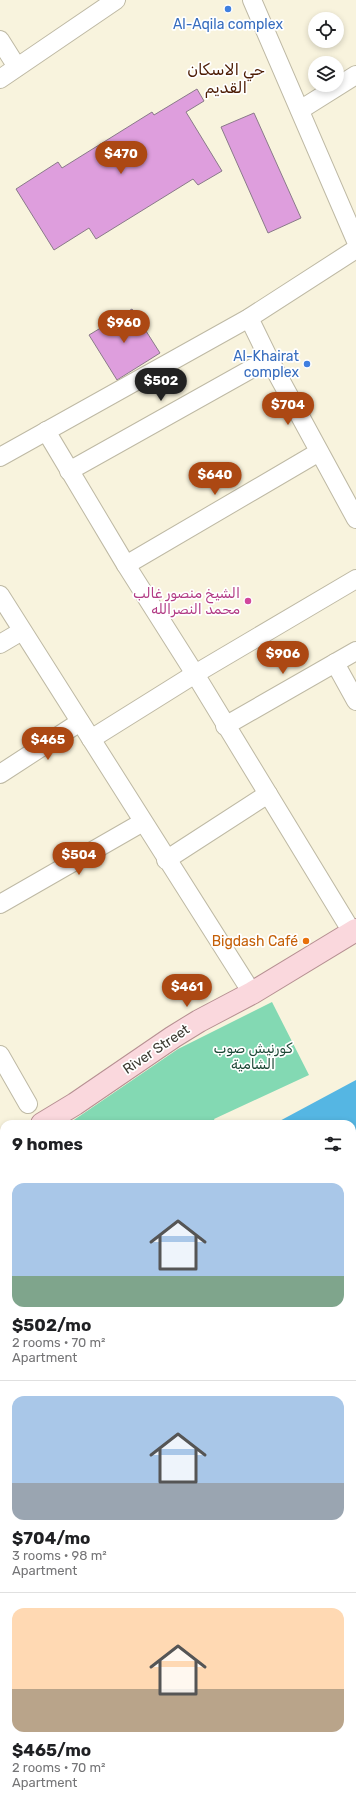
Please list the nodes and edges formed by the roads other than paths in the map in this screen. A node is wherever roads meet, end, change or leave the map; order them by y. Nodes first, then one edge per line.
1 (116, 0) edge
2 (252, 0) edge
3 (0, 40) edge
4 (17, 67) junction
5 (356, 75) edge
6 (0, 79) edge
7 (300, 110) junction
8 (356, 241) edge
9 (356, 249) edge
10 (249, 318) junction
11 (268, 359) junction
12 (46, 431) junction
13 (319, 452) junction
14 (0, 457) edge
15 (69, 471) junction
16 (356, 519) edge
17 (126, 565) junction
18 (356, 580) edge
19 (0, 595) edge
20 (22, 631) junction
21 (0, 644) edge
22 (356, 651) edge
23 (335, 663) junction
24 (195, 674) junction
25 (356, 701) edge
26 (80, 722) junction
27 (226, 726) junction
28 (90, 739) junction
29 (0, 774) edge
30 (268, 794) junction
31 (142, 822) junction
32 (166, 860) junction
33 (0, 904) edge
34 (354, 931) edge
35 (252, 993) junction
36 (0, 1055) edge
37 (28, 1104) dead end
38 (49, 1120) edge

1 - 4 street
2 - 7 street
3 - 4 street
4 - 6 street
5 - 7 street
7 - 8 street
9 - 10 street
10 - 11 street
10 - 12 street
11 - 13 street
11 - 15 street
12 - 14 street
12 - 15 street
13 - 16 street
13 - 17 street
15 - 17 street
17 - 24 street
18 - 24 street
19 - 20 street
20 - 21 street
20 - 26 street
22 - 23 street
23 - 25 street
23 - 27 street
24 - 27 street
24 - 28 street
26 - 28 street
26 - 29 street
27 - 30 street
28 - 31 street
30 - 32 street
30 - 34 street
31 - 32 street
31 - 33 street
32 - 35 street
34 - 35 main road, River Street
35 - 38 main road, River Street
36 - 37 street

